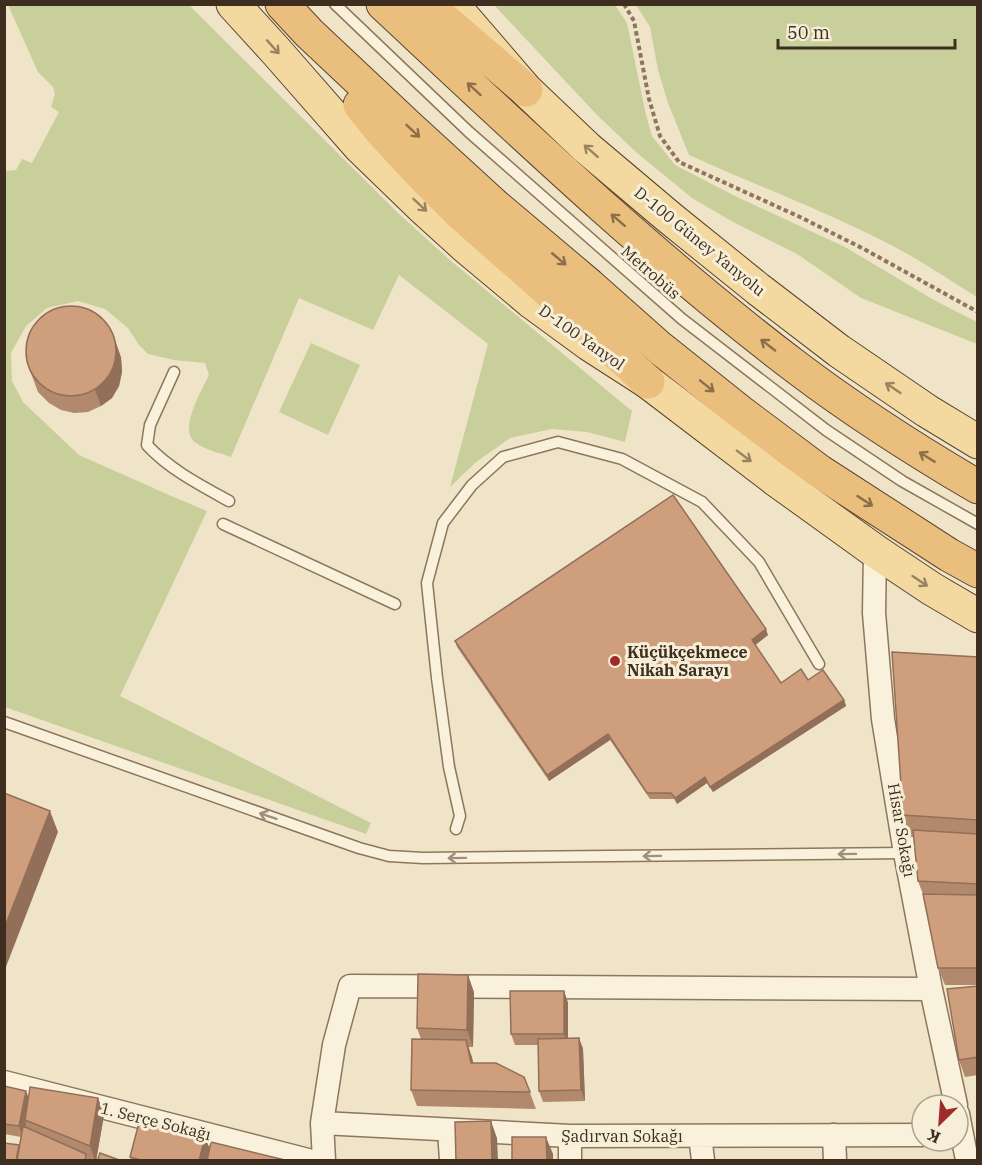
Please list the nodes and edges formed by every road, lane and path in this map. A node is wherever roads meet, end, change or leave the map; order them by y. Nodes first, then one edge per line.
1 (233, 4) edge
2 (282, 4) edge
3 (335, 4) edge
4 (383, 4) edge
5 (426, 4) edge
6 (452, 4) edge
7 (624, 4) edge
8 (309, 33) junction
9 (526, 90) junction
10 (978, 312) edge
11 (174, 372) dead end
12 (648, 382) junction
13 (978, 442) edge
14 (978, 487) edge
15 (229, 501) dead end
16 (223, 524) dead end
17 (978, 524) edge
18 (875, 551) junction
19 (978, 571) edge
20 (395, 604) dead end
21 (978, 616) edge
22 (819, 664) dead end
23 (4, 722) edge
24 (456, 829) dead end
25 (905, 853) junction
26 (931, 989) junction
27 (4, 1082) edge
28 (953, 1093) edge
29 (322, 1123) junction
30 (449, 1130) junction
31 (834, 1135) junction
32 (910, 1135) edge
33 (570, 1136) junction
34 (700, 1136) junction
35 (308, 1161) edge
36 (324, 1161) edge
37 (451, 1161) edge
38 (570, 1161) edge
39 (703, 1161) edge
40 (835, 1161) edge

1 -> 12 main road, D-100 Yanyol
2 - 8 highway
3 - 17 lane, Metrobüs
14 -> 4 highway
5 - 9 highway
6 - 9 main road, D-100 Güney Yanyolu
7 - 10 path
8 - 12 highway
8 -> 19 highway
13 -> 9 main road, D-100 Güney Yanyolu
11 - 15 lane
12 -> 18 main road, D-100 Yanyol
16 - 20 lane
18 -> 21 main road, D-100 Yanyol
18 - 25 street, Hisar Sokağı
22 - 24 lane
25 -> 23 lane
25 - 26 street, Hisar Sokağı
26 - 28 street, Hisar Sokağı
26 - 29 street
27 - 35 street, 1. Serçe Sokağı
29 - 30 street, Şadırvan Sokağı
29 - 36 street
30 - 33 street, Şadırvan Sokağı
30 - 37 street
31 - 32 street, Şadırvan Sokağı
31 - 34 street, Şadırvan Sokağı
31 - 40 street
33 - 34 street, Şadırvan Sokağı
33 - 38 street
34 - 39 street

